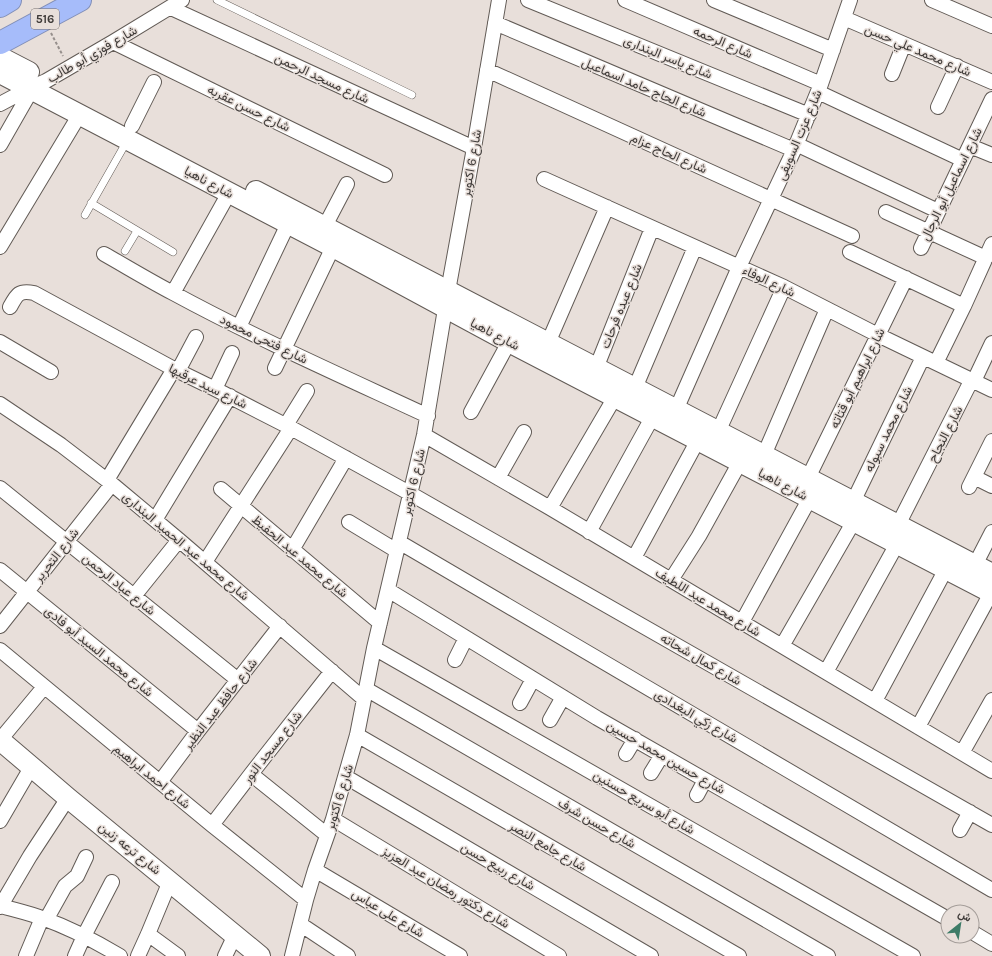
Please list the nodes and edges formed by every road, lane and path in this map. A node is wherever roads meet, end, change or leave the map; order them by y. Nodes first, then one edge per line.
1 (10, 0) edge
2 (80, 0) edge
3 (182, 0) edge
4 (216, 0) edge
5 (499, 0) edge
6 (528, 0) edge
7 (625, 0) edge
8 (714, 0) edge
9 (932, 0) edge
10 (847, 1) edge
11 (0, 6) edge
12 (170, 8) junction
13 (844, 18) junction
14 (44, 20) junction
15 (494, 23) junction
16 (992, 26) edge
17 (113, 42) junction
18 (904, 44) junction
19 (3, 46) edge
20 (832, 50) junction
21 (957, 66) junction
22 (69, 68) junction
23 (487, 70) junction
24 (0, 73) edge
25 (892, 74) dead end
26 (154, 82) dead end
27 (992, 82) edge
28 (36, 86) junction
29 (819, 88) junction
30 (412, 95) dead end
31 (992, 99) edge
32 (0, 104) edge
33 (938, 107) dead end
34 (80, 114) junction
35 (808, 115) junction
36 (130, 133) junction
37 (0, 145) edge
38 (970, 146) junction
39 (795, 147) junction
40 (474, 148) junction
41 (992, 155) edge
42 (963, 160) junction
43 (385, 175) dead end
44 (544, 180) dead end
45 (347, 184) dead end
46 (229, 193) junction
47 (771, 199) junction
48 (91, 204) junction
49 (265, 204) junction
50 (607, 207) junction
51 (938, 211) junction
52 (886, 212) dead end
53 (85, 215) dead end
54 (288, 224) junction
55 (325, 226) junction
56 (652, 228) junction
57 (137, 231) junction
58 (928, 232) junction
59 (852, 236) dead end
60 (992, 244) edge
61 (0, 247) edge
62 (333, 247) junction
63 (695, 247) junction
64 (920, 248) dead end
65 (125, 251) dead end
66 (173, 252) dead end
67 (850, 252) dead end
68 (104, 254) dead end
69 (986, 258) junction
70 (739, 267) junction
71 (906, 278) junction
72 (784, 288) junction
73 (174, 294) junction
74 (447, 299) junction
75 (964, 306) junction
76 (10, 307) dead end
77 (827, 309) junction
78 (239, 327) junction
79 (878, 335) junction
80 (196, 337) dead end
81 (0, 342) edge
82 (509, 342) junction
83 (548, 343) junction
84 (992, 343) edge
85 (284, 349) junction
86 (232, 353) dead end
87 (923, 357) junction
88 (936, 363) junction
89 (276, 368) dead end
90 (176, 370) junction
91 (51, 372) dead end
92 (593, 376) junction
93 (974, 381) junction
94 (215, 388) junction
95 (635, 388) junction
96 (992, 390) edge
97 (307, 391) dead end
98 (230, 396) junction
99 (615, 397) junction
100 (0, 404) edge
101 (676, 410) junction
102 (471, 412) dead end
103 (428, 416) junction
104 (653, 416) junction
105 (289, 426) junction
106 (524, 432) dead end
107 (718, 432) junction
108 (424, 435) junction
109 (698, 440) junction
110 (992, 442) edge
111 (764, 455) junction
112 (346, 458) junction
113 (740, 462) junction
114 (498, 478) junction
115 (808, 478) junction
116 (109, 482) junction
117 (992, 486) edge
118 (0, 488) edge
119 (221, 489) dead end
120 (411, 494) junction
121 (810, 498) junction
122 (241, 506) junction
123 (550, 508) junction
124 (854, 512) junction
125 (155, 520) junction
126 (349, 522) dead end
127 (589, 532) junction
128 (992, 532) edge
129 (898, 535) junction
130 (179, 540) junction
131 (67, 542) junction
132 (398, 547) junction
133 (292, 550) junction
134 (634, 558) junction
135 (205, 562) junction
136 (946, 569) junction
137 (0, 570) edge
138 (671, 580) junction
139 (988, 582) edge
140 (388, 590) junction
141 (27, 592) junction
142 (134, 596) junction
143 (742, 622) junction
144 (380, 623) junction
145 (0, 626) edge
146 (280, 626) junction
147 (466, 638) junction
148 (782, 646) junction
149 (374, 648) junction
150 (0, 650) edge
151 (455, 660) dead end
152 (332, 671) junction
153 (826, 672) junction
154 (533, 679) junction
155 (238, 680) junction
156 (44, 687) junction
157 (365, 694) junction
158 (563, 697) junction
159 (992, 700) edge
160 (875, 701) junction
161 (520, 703) dead end
162 (550, 720) dead end
163 (918, 727) junction
164 (198, 731) junction
165 (356, 735) junction
166 (635, 739) junction
167 (0, 740) edge
168 (962, 753) junction
169 (626, 754) dead end
170 (662, 755) junction
171 (32, 766) junction
172 (992, 770) edge
173 (652, 773) dead end
174 (251, 774) junction
175 (346, 777) junction
176 (705, 780) junction
177 (160, 782) junction
178 (697, 795) dead end
179 (68, 798) junction
180 (970, 812) junction
181 (333, 819) junction
182 (0, 821) edge
183 (212, 825) junction
184 (992, 825) edge
185 (960, 830) dead end
186 (327, 835) junction
187 (86, 857) dead end
188 (315, 870) junction
189 (170, 881) junction
190 (112, 882) dead end
191 (992, 890) edge
192 (306, 900) junction
193 (0, 906) edge
194 (940, 914) edge
195 (44, 919) junction
196 (300, 924) junction
197 (148, 934) junction
198 (235, 935) junction
199 (84, 936) junction
200 (980, 937) edge
201 (992, 944) edge
202 (26, 956) edge
203 (75, 956) edge
204 (120, 956) edge
205 (138, 956) edge
206 (178, 956) edge
207 (225, 956) edge
208 (260, 956) edge
209 (292, 956) edge
210 (348, 956) edge
211 (460, 956) edge
212 (559, 956) edge
213 (651, 956) edge
214 (739, 956) edge
215 (828, 956) edge
216 (913, 956) edge

1 - 11 highway
2 - 14 highway, 516
3 - 12 street, شارع فوزي أبو طالب
4 - 30 lane
5 - 15 street, شارع 6 اكتوبر
6 - 35 street, شارع ياسر البندارى
7 - 29 street, شارع الرحمه
8 - 20 street
9 - 16 street
10 - 13 street, شارع عزت السويفى
12 - 17 street, شارع فوزي أبو طالب
12 - 40 street, شارع مسجد الرحمن
13 - 18 street, شارع محمد علي حسن
13 - 20 street, شارع عزت السويفى
14 - 19 highway, 516
14 - 22 path
15 - 23 street, شارع 6 اكتوبر
15 - 39 street, شارع الحاج حامد اسماعيل
17 - 22 street, شارع فوزي أبو طالب
17 - 43 street, شارع حسن عقربه
18 - 21 street, شارع محمد علي حسن
18 - 25 street
19 - 28 main road, شارع ناهيا
20 - 29 street, شارع عزت السويفى
21 - 27 street, شارع محمد علي حسن
21 - 33 street
22 - 28 street, شارع فوزي أبو طالب
23 - 40 street, شارع 6 اكتوبر
23 - 47 street, شارع الحاج عزام
24 - 28 main road, شارع ناهيا
26 - 36 street
28 - 32 street, شارع فوزي أبو طالب
28 - 34 main road, شارع ناهيا
28 - 36 main road, شارع ناهيا
28 - 37 street
29 - 35 street, شارع عزت السويفى
29 - 42 street, شارع الرحمه
31 - 38 street, شارع اسماعيل أبو الرجال
34 - 36 main road, شارع ناهيا
34 - 61 street
35 - 39 street, شارع عزت السويفى
36 - 46 main road, شارع ناهيا
36 - 48 lane
36 - 49 main road, شارع ناهيا
38 - 41 street
38 - 42 street, شارع اسماعيل أبو الرجال
39 - 47 street, شارع عزت السويفى
39 - 51 street, شارع الحاج حامد اسماعيل
40 - 74 street, شارع 6 اكتوبر
42 - 51 street, شارع اسماعيل أبو الرجال
44 - 50 street, شارع الوفاء
45 - 55 street
46 - 49 main road, شارع ناهيا
46 - 73 street
47 - 59 street, شارع الحاج عزام
47 - 70 street, شارع عزت السويفى
48 - 53 lane
48 - 57 lane
49 - 54 main road, شارع ناهيا
49 - 55 main road, شارع ناهيا
50 - 56 street, شارع الوفاء
50 - 83 street
51 - 58 street, شارع اسماعيل أبو الرجال
52 - 58 street
54 - 62 main road, شارع ناهيا
54 - 78 street
55 - 74 main road, شارع ناهيا
56 - 63 street, شارع الوفاء
56 - 92 street, شارع عبده فرحات
57 - 65 lane
57 - 66 lane
58 - 64 street, شارع اسماعيل أبو الرجال
58 - 69 street
60 - 69 street
62 - 74 main road, شارع ناهيا
62 - 85 street
63 - 70 street, شارع الوفاء
63 - 95 street
67 - 71 street
68 - 73 street, شارع فتحى محمود
69 - 75 street
70 - 72 street, شارع الوفاء
70 - 101 street, شارع عزت السويفى
71 - 75 street
71 - 79 street, شارع ابراهيم أبو قتاته
72 - 77 street, شارع الوفاء
72 - 107 street
73 - 78 street, شارع فتحى محمود
74 - 82 main road, شارع ناهيا
74 - 83 main road, شارع ناهيا
74 - 103 street, شارع 6 اكتوبر
75 - 88 street
76 - 90 street, شارع سيد عرقبها
77 - 79 street, شارع الوفاء
77 - 111 street
78 - 85 street, شارع فتحى محمود
79 - 87 street, شارع الوفاء
79 - 115 street, شارع ابراهيم أبو قتاته
80 - 90 street, شارع التحرير
81 - 91 street
82 - 92 main road, شارع ناهيا
82 - 102 street
83 - 92 main road, شارع ناهيا
84 - 93 street, شارع النجاح
85 - 89 street
85 - 103 street, شارع فتحى محمود
86 - 94 street
87 - 88 street, شارع الوفاء
87 - 124 street, شارع محمد سبوله
88 - 93 street, شارع الوفاء
90 - 94 street, شارع سيد عرقبها
90 - 116 street, شارع التحرير
92 - 95 main road, شارع ناهيا
92 - 99 main road, شارع ناهيا
93 - 96 street, شارع الوفاء
93 - 129 street, شارع النجاح
94 - 98 street, شارع سيد عرقبها
95 - 101 main road, شارع ناهيا
97 - 105 street
98 - 105 street, شارع سيد عرقبها
98 - 125 street
99 - 104 main road, شارع ناهيا
99 - 123 street
100 - 116 street, شارع محمد عبد الحميد البندارى
101 - 107 main road, شارع ناهيا
103 - 108 street, شارع 6 اكتوبر
104 - 109 main road, شارع ناهيا
104 - 127 street
105 - 112 street, شارع سيد عرقبها
105 - 122 street
106 - 114 street
107 - 111 main road, شارع ناهيا
108 - 114 street, شارع محمد عبد اللطيف
108 - 120 street, شارع 6 اكتوبر
109 - 113 main road, شارع ناهيا
109 - 134 street
110 - 117 street
111 - 115 main road, شارع ناهيا
112 - 120 street, شارع سيد عرقبها
112 - 133 street
113 - 121 main road, شارع ناهيا
113 - 138 street
114 - 123 street, شارع محمد عبد اللطيف
115 - 124 main road, شارع ناهيا
116 - 125 street, شارع محمد عبد الحميد البندارى
116 - 131 street, شارع التحرير
118 - 131 street, شارع عباد الرحمن
119 - 122 street, شارع محمد عبد الحفيظ
120 - 132 street, شارع 6 اكتوبر
120 - 180 street, شارع كمال شحاته
121 - 124 main road, شارع ناهيا
121 - 143 street
122 - 133 street, شارع محمد عبد الحفيظ
122 - 135 street
123 - 127 street, شارع محمد عبد اللطيف
124 - 129 main road, شارع ناهيا
124 - 148 street, شارع محمد سبوله
125 - 130 street, شارع محمد عبد الحميد البندارى
126 - 132 street, شارع زكي البغدادى
127 - 134 street, شارع محمد عبد اللطيف
128 - 139 street
129 - 136 main road, شارع ناهيا
129 - 139 main road, شارع ناهيا
129 - 153 street, شارع النجاح
130 - 135 street, شارع محمد عبد الحميد البندارى
130 - 142 street
131 - 141 street, شارع التحرير
131 - 142 street, شارع عباد الرحمن
132 - 140 street, شارع 6 اكتوبر
132 - 191 street, شارع زكي البغدادى
133 - 144 street, شارع محمد عبد الحفيظ
134 - 138 street, شارع محمد عبد اللطيف
135 - 146 street, شارع محمد عبد الحميد البندارى
136 - 139 main road, شارع ناهيا
136 - 160 street
137 - 141 street, شارع محمد السيد أبو فادى
138 - 143 street, شارع محمد عبد اللطيف
139 - 163 street
140 - 144 street, شارع 6 اكتوبر
140 - 147 street, شارع حسين محمد حسين
141 - 145 street, شارع التحرير
141 - 164 street, شارع محمد السيد أبو فادى
142 - 155 street, شارع عباد الرحمن
143 - 148 street, شارع محمد عبد اللطيف
144 - 149 street, شارع 6 اكتوبر
146 - 152 street, شارع محمد عبد الحميد البندارى
146 - 155 street, شارع حافظ عبد النظير
147 - 151 street
147 - 154 street, شارع حسين محمد حسين
148 - 153 street, شارع محمد عبد اللطيف
149 - 157 street, شارع 6 اكتوبر
149 - 216 street, شارع أبو سريع حسنين
150 - 156 street, شارع احمد ابراهيم
152 - 157 street, شارع محمد عبد الحميد البندارى
152 - 174 street, شارع مسجد النور
153 - 160 street, شارع محمد عبد اللطيف
154 - 158 street, شارع حسين محمد حسين
154 - 161 street
155 - 164 street, شارع حافظ عبد النظير
156 - 167 street
156 - 177 street, شارع احمد ابراهيم
157 - 165 street, شارع 6 اكتوبر
157 - 215 street, شارع حسن شرف
158 - 162 street
158 - 166 street, شارع حسين محمد حسين
159 - 168 street
160 - 163 street, شارع محمد عبد اللطيف
163 - 168 street, شارع محمد عبد اللطيف
164 - 177 street, شارع حافظ عبد النظير
165 - 175 street, شارع 6 اكتوبر
165 - 214 street, شارع جامع النصر
166 - 169 street
166 - 170 street, شارع حسين محمد حسين
167 - 171 main road, شارع ترعه زنين
168 - 172 street, شارع محمد عبد اللطيف
170 - 173 street
170 - 176 street, شارع حسين محمد حسين
171 - 179 main road, شارع ترعه زنين
171 - 182 street
174 - 183 street, شارع مسجد النور
174 - 186 street
175 - 181 street, شارع 6 اكتوبر
175 - 213 street, شارع ربيع حسن
176 - 178 street
176 - 194 street, شارع حسين محمد حسين
177 - 183 street, شارع احمد ابراهيم
179 - 189 main road, شارع ترعه زنين
179 - 193 street
180 - 184 street, شارع كمال شحاته
180 - 185 street
181 - 186 street, شارع 6 اكتوبر
181 - 212 street, شارع دكتور رمضان عبد العزيز
183 - 192 street, شارع احمد ابراهيم
186 - 188 street, شارع 6 اكتوبر
187 - 195 street
188 - 192 street, شارع 6 اكتوبر
188 - 211 street, شارع على عباس
189 - 197 street
189 - 198 main road, شارع ترعه زنين
190 - 199 street
192 - 196 street, شارع 6 اكتوبر
193 - 195 street
195 - 199 street
195 - 202 street
196 - 209 street, شارع 6 اكتوبر
196 - 210 street
197 - 205 street
197 - 206 street
198 - 207 street
198 - 208 main road, شارع ترعه زنين
199 - 203 street
199 - 204 street
200 - 201 street

